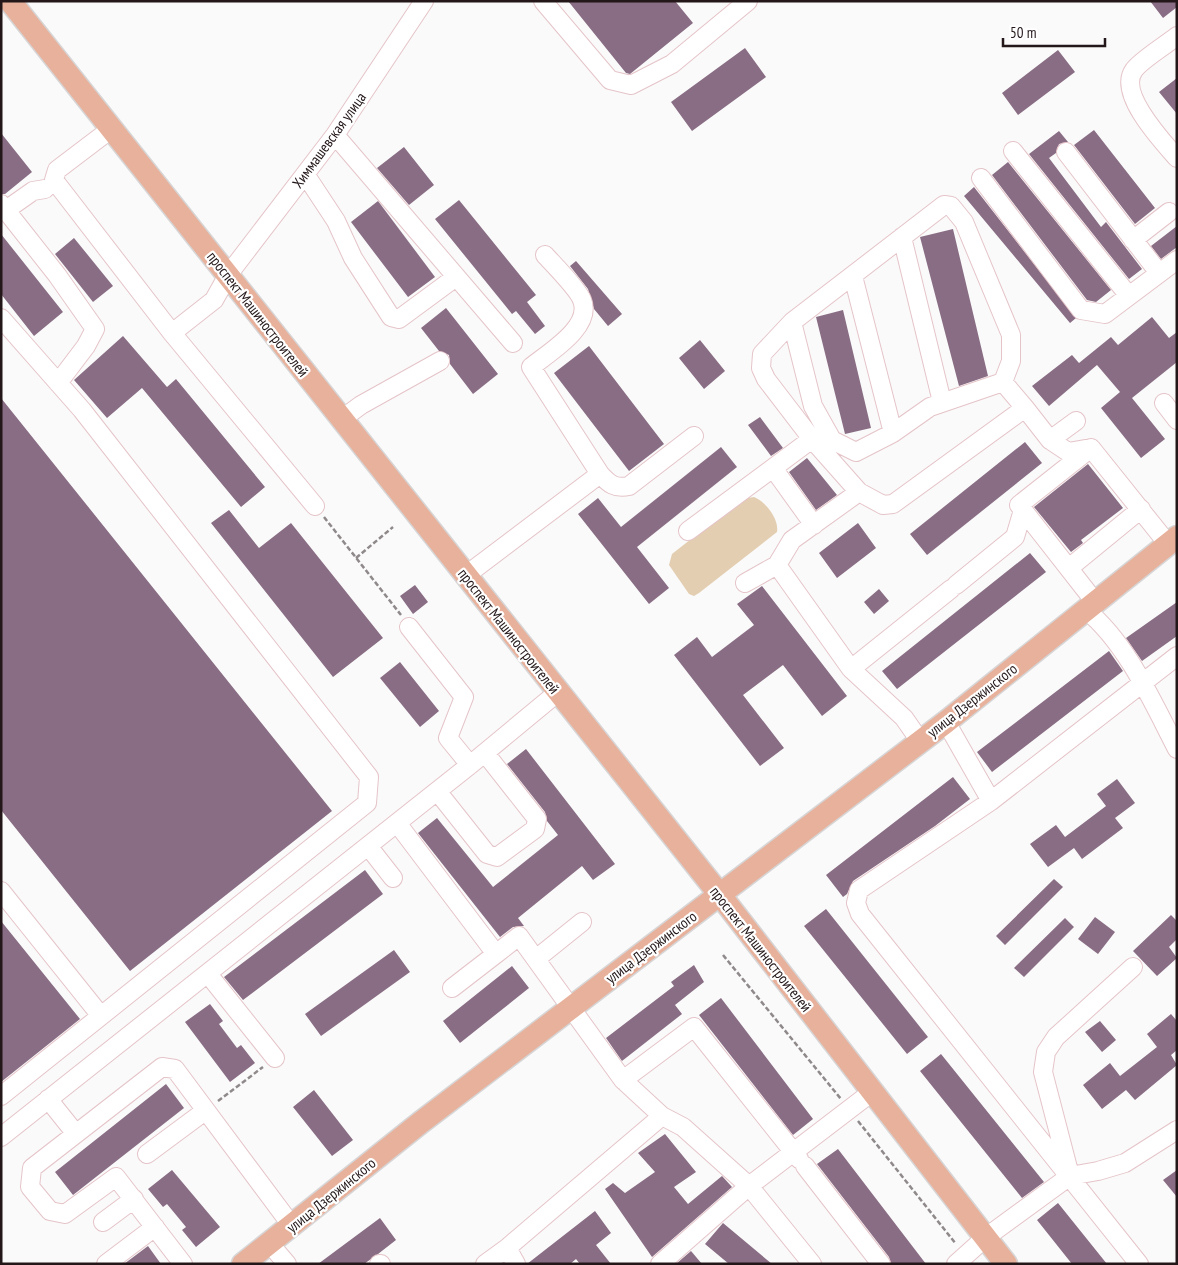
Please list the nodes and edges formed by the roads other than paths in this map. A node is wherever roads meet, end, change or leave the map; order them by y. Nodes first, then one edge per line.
1 (10, 1) edge
2 (424, 1) edge
3 (543, 1) edge
4 (748, 1) edge
5 (1177, 36) edge
6 (111, 129) junction
7 (335, 135) junction
8 (1013, 151) dead end
9 (1066, 152) dead end
10 (1177, 158) edge
11 (305, 174) junction
12 (981, 178) dead end
13 (45, 189) dead end
14 (4, 207) edge
15 (1169, 212) dead end
16 (902, 237) junction
17 (1133, 240) junction
18 (545, 255) dead end
19 (1177, 260) edge
20 (1159, 273) junction
21 (228, 275) junction
22 (853, 276) junction
23 (456, 277) junction
24 (1129, 296) junction
25 (1, 318) edge
26 (792, 322) junction
27 (172, 333) junction
28 (513, 343) dead end
29 (440, 361) dead end
30 (1003, 382) junction
31 (58, 383) junction
32 (942, 402) junction
33 (1164, 403) dead end
34 (1025, 408) junction
35 (342, 419) junction
36 (1177, 420) edge
37 (1076, 421) dead end
38 (893, 434) junction
39 (694, 436) dead end
40 (812, 439) junction
41 (1050, 440) junction
42 (1091, 448) junction
43 (773, 468) junction
44 (600, 474) junction
45 (859, 492) junction
46 (315, 506) road end
47 (1141, 509) junction
48 (1023, 510) junction
49 (814, 525) junction
50 (688, 531) dead end
51 (1172, 540) edge
52 (777, 565) junction
53 (1069, 568) junction
54 (465, 576) junction
55 (745, 583) dead end
56 (1091, 606) junction
57 (410, 627) road end
58 (1177, 656) edge
59 (851, 669) junction
60 (1142, 684) junction
61 (557, 693) junction
62 (946, 722) junction
63 (920, 741) junction
64 (1177, 749) edge
65 (485, 753) junction
66 (470, 765) junction
67 (437, 791) junction
68 (991, 801) junction
69 (396, 823) junction
70 (368, 846) junction
71 (393, 878) dead end
72 (1, 891) edge
73 (720, 895) junction
74 (582, 922) dead end
75 (496, 954) junction
76 (536, 959) junction
77 (1133, 967) dead end
78 (208, 974) junction
79 (452, 988) dead end
80 (571, 1007) junction
81 (101, 1016) junction
82 (275, 1058) road end
83 (623, 1080) junction
84 (872, 1092) junction
85 (1, 1096) edge
86 (48, 1099) junction
87 (205, 1111) junction
88 (662, 1116) junction
89 (1177, 1130) edge
90 (76, 1134) junction
91 (1, 1136) edge
92 (147, 1154) dead end
93 (799, 1159) junction
94 (1070, 1176) junction
95 (750, 1186) junction
96 (134, 1200) junction
97 (103, 1222) dead end
98 (292, 1226) junction
99 (155, 1227) junction
100 (985, 1238) junction
101 (270, 1244) junction
102 (507, 1248) junction
103 (106, 1264) edge
104 (183, 1264) edge
105 (243, 1264) edge
106 (287, 1264) edge
107 (486, 1264) edge
108 (516, 1264) edge
109 (660, 1264) edge
110 (812, 1264) edge
111 (881, 1264) edge
112 (956, 1264) edge
113 (1006, 1264) edge
114 (1139, 1264) edge

1 - 6 main road, проспект Машиностроителей
2 - 7 street, Химмашевская улица
3 - 4 street
5 - 10 street
6 - 21 main road, проспект Машиностроителей
6 - 27 street
7 - 11 street, Химмашевская улица
7 - 23 street
8 - 24 street
9 - 17 street
11 - 21 street, Химмашевская улица
11 - 23 street
12 - 24 street
13 - 14 street
14 - 31 street
15 - 17 street
16 - 22 street
16 - 30 street
16 - 32 street
17 - 20 street
18 - 44 street
19 - 20 street
20 - 24 street
21 - 27 street, Химмашевская улица
21 - 35 main road, проспект Машиностроителей
22 - 26 street
22 - 38 street
23 - 28 street
25 - 31 street
26 - 38 street
26 - 40 street
27 - 46 street
29 - 35 street
30 - 32 street
30 - 34 street
31 - 81 street
32 - 38 street
33 - 36 street
34 - 41 street
34 - 45 street
35 - 54 main road, проспект Машиностроителей
37 - 41 street
39 - 44 street
40 - 43 street
40 - 45 street
41 - 42 street
42 - 47 street
42 - 48 street
43 - 49 street
43 - 50 street
44 - 54 street
45 - 49 street
47 - 51 street
47 - 53 street
48 - 53 street
48 - 59 street
49 - 52 street
51 - 56 main road, улица Дзержинского
52 - 55 street
52 - 59 street
53 - 56 street
54 - 61 main road, проспект Машиностроителей
56 - 60 street
56 - 62 main road, улица Дзержинского
57 - 66 street
58 - 60 street
59 - 63 street
60 - 64 street
60 - 68 street
61 - 65 street
61 - 73 main road, проспект Машиностроителей
62 - 63 main road, улица Дзержинского
62 - 68 street
63 - 73 main road, улица Дзержинского
65 - 66 street
65 - 67 street
66 - 67 street
67 - 69 street
68 - 94 street
69 - 70 street
69 - 75 street
70 - 71 street
70 - 78 street
72 - 81 street
73 - 80 main road, улица Дзержинского
73 - 84 main road, проспект Машиностроителей
74 - 76 street
75 - 76 street
75 - 79 street
76 - 80 street
77 - 94 street
78 - 82 street
78 - 86 street
80 - 83 street
80 - 98 main road, улица Дзержинского
81 - 85 street
83 - 88 street
83 - 93 street
84 - 93 street
84 - 100 main road, проспект Машиностроителей
86 - 90 street
86 - 91 street
87 - 90 street
87 - 92 street
87 - 98 street
88 - 95 street
88 - 102 street
89 - 94 street
90 - 96 street
93 - 95 street
93 - 111 street
94 - 100 street
94 - 114 street
95 - 109 street
95 - 110 street
96 - 97 street
96 - 99 street
98 - 101 main road, улица Дзержинского
99 - 103 street
99 - 104 street
100 - 112 street
100 - 113 main road, проспект Машиностроителей
101 - 105 main road, улица Дзержинского
101 - 106 street
102 - 107 street
102 - 108 street

